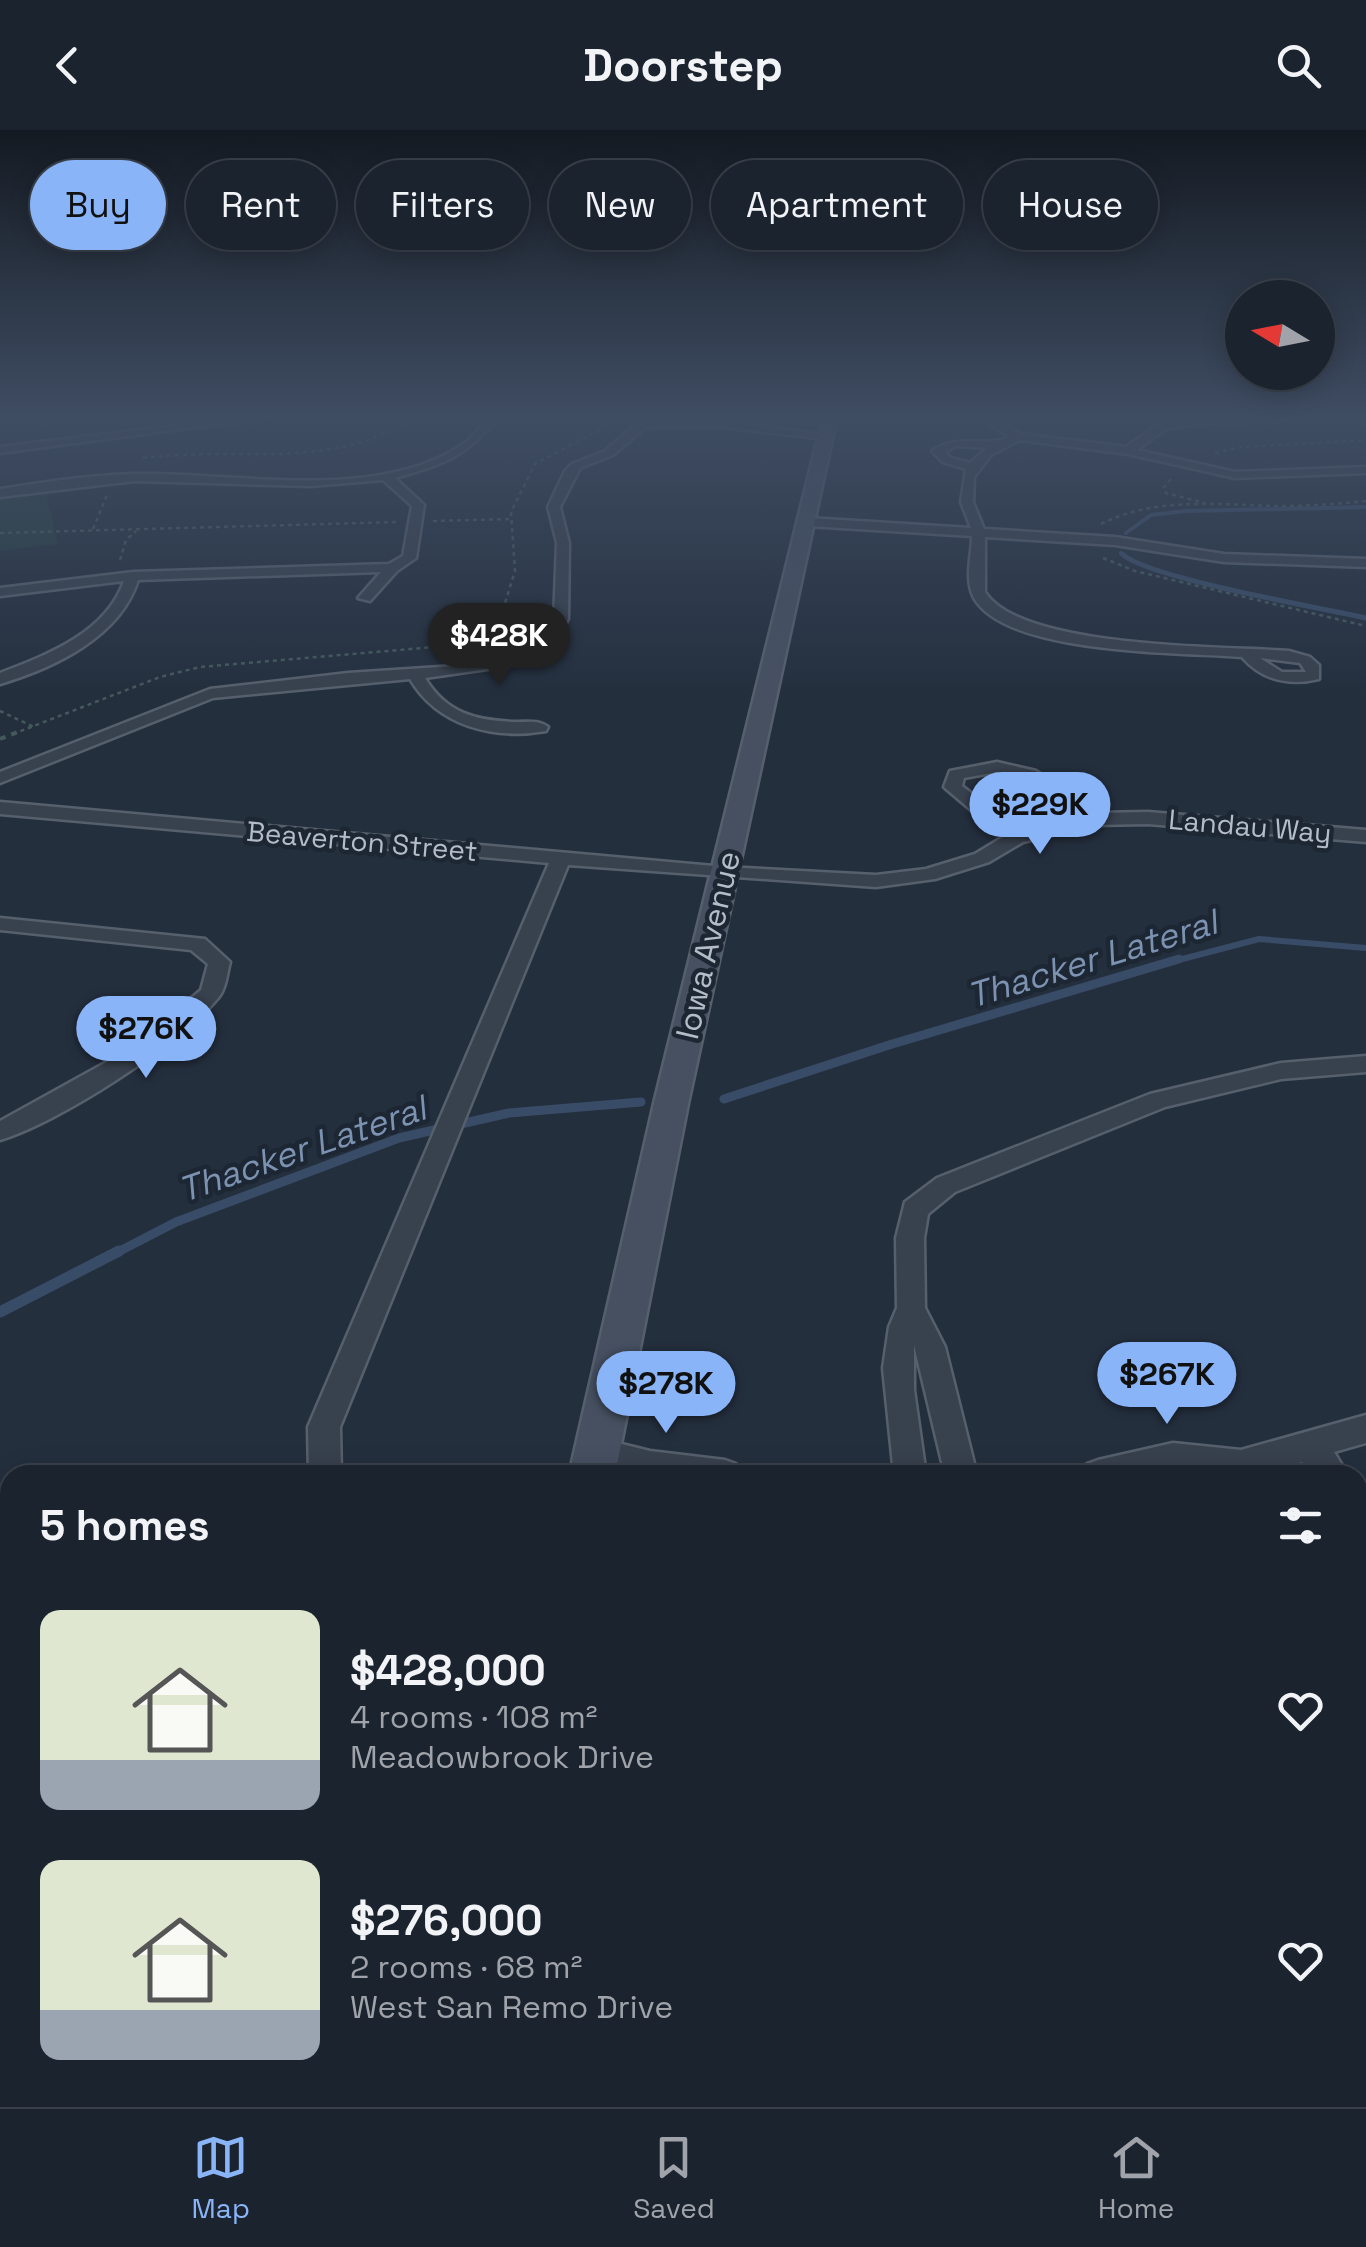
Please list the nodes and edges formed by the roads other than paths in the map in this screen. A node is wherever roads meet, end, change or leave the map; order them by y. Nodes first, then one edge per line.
1 (417, 509) edge
2 (554, 509) edge
3 (810, 509) edge
4 (971, 509) edge
5 (809, 516) junction
6 (976, 526) junction
7 (1366, 563) edge
8 (392, 568) junction
9 (133, 576) junction
10 (0, 592) edge
11 (365, 598) dead end
12 (1249, 656) dead end
13 (416, 674) junction
14 (0, 679) edge
15 (540, 727) dead end
16 (0, 778) edge
17 (0, 808) edge
18 (1094, 819) junction
19 (1366, 836) edge
20 (1016, 838) junction
21 (561, 858) junction
22 (725, 873) junction
23 (0, 924) edge
24 (1366, 1064) edge
25 (0, 1131) edge
26 (911, 1308) junction
27 (1366, 1429) edge
28 (1307, 1443) junction
29 (594, 1464) edge
30 (325, 1465) edge
31 (622, 1465) edge
32 (909, 1465) edge
33 (958, 1465) edge
34 (1142, 1465) edge
35 (1210, 1465) edge
36 (1249, 1465) edge
37 (1324, 1465) edge

1 - 8 street
2 - 13 street
3 - 5 street, Iowa Avenue
4 - 6 street
5 - 6 street
5 - 22 street, Iowa Avenue
6 - 7 street
6 - 12 street
8 - 9 street
8 - 11 street
9 - 10 street
9 - 14 street
13 - 15 street
13 - 16 street
17 - 21 street, Beaverton Street
18 - 19 street, Landau Way
18 - 20 street, Landau Way
18 - 20 street
20 - 22 street, Landau Way
21 - 22 street, Beaverton Street
21 - 30 street
22 - 29 street, Iowa Avenue
23 - 25 street
24 - 26 street
26 - 32 street
26 - 33 street
27 - 28 street
28 - 36 street
28 - 37 street
29 - 31 street
34 - 35 street

